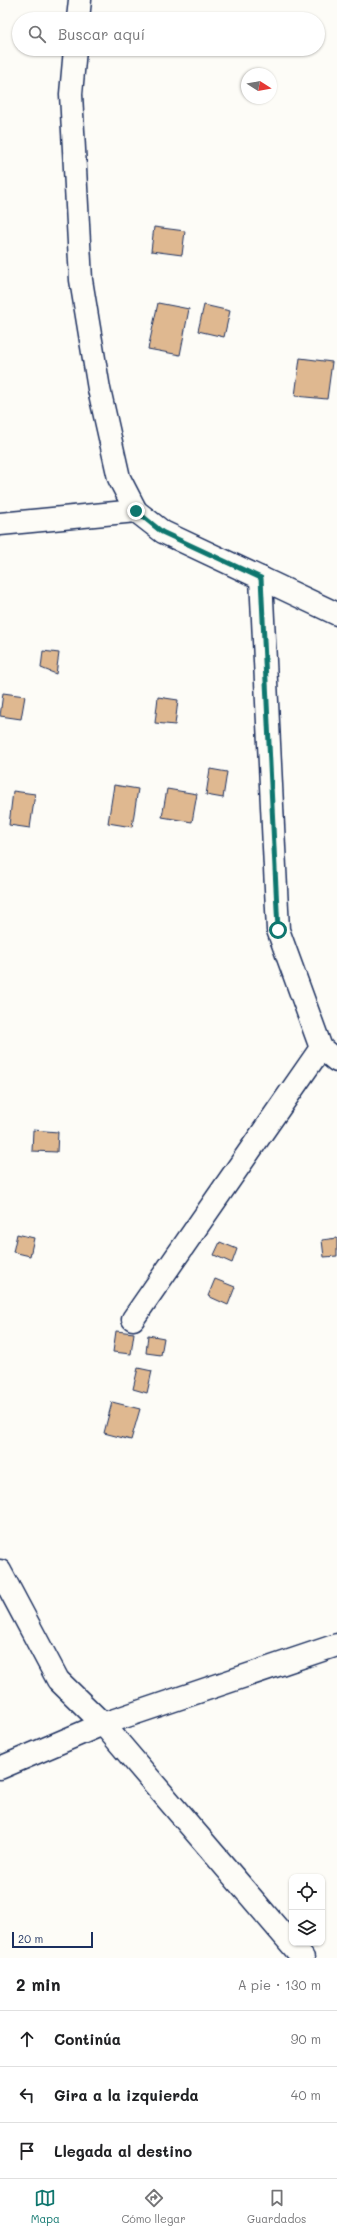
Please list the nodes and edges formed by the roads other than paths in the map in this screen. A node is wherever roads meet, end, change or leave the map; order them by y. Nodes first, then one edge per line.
1 (80, 0) edge
2 (79, 12) edge
3 (74, 56) edge
4 (136, 511) junction
5 (0, 524) edge
6 (261, 578) junction
7 (337, 614) edge
8 (329, 1054) edge
9 (133, 1319) dead end
10 (0, 1571) edge
11 (337, 1645) edge
12 (103, 1724) junction
13 (0, 1768) edge
14 (303, 1958) edge

1 - 2 street
3 - 4 street
4 - 5 street
4 - 6 street
6 - 7 street
6 - 8 street
8 - 9 street
10 - 12 street
11 - 12 street
12 - 13 street
12 - 14 street

